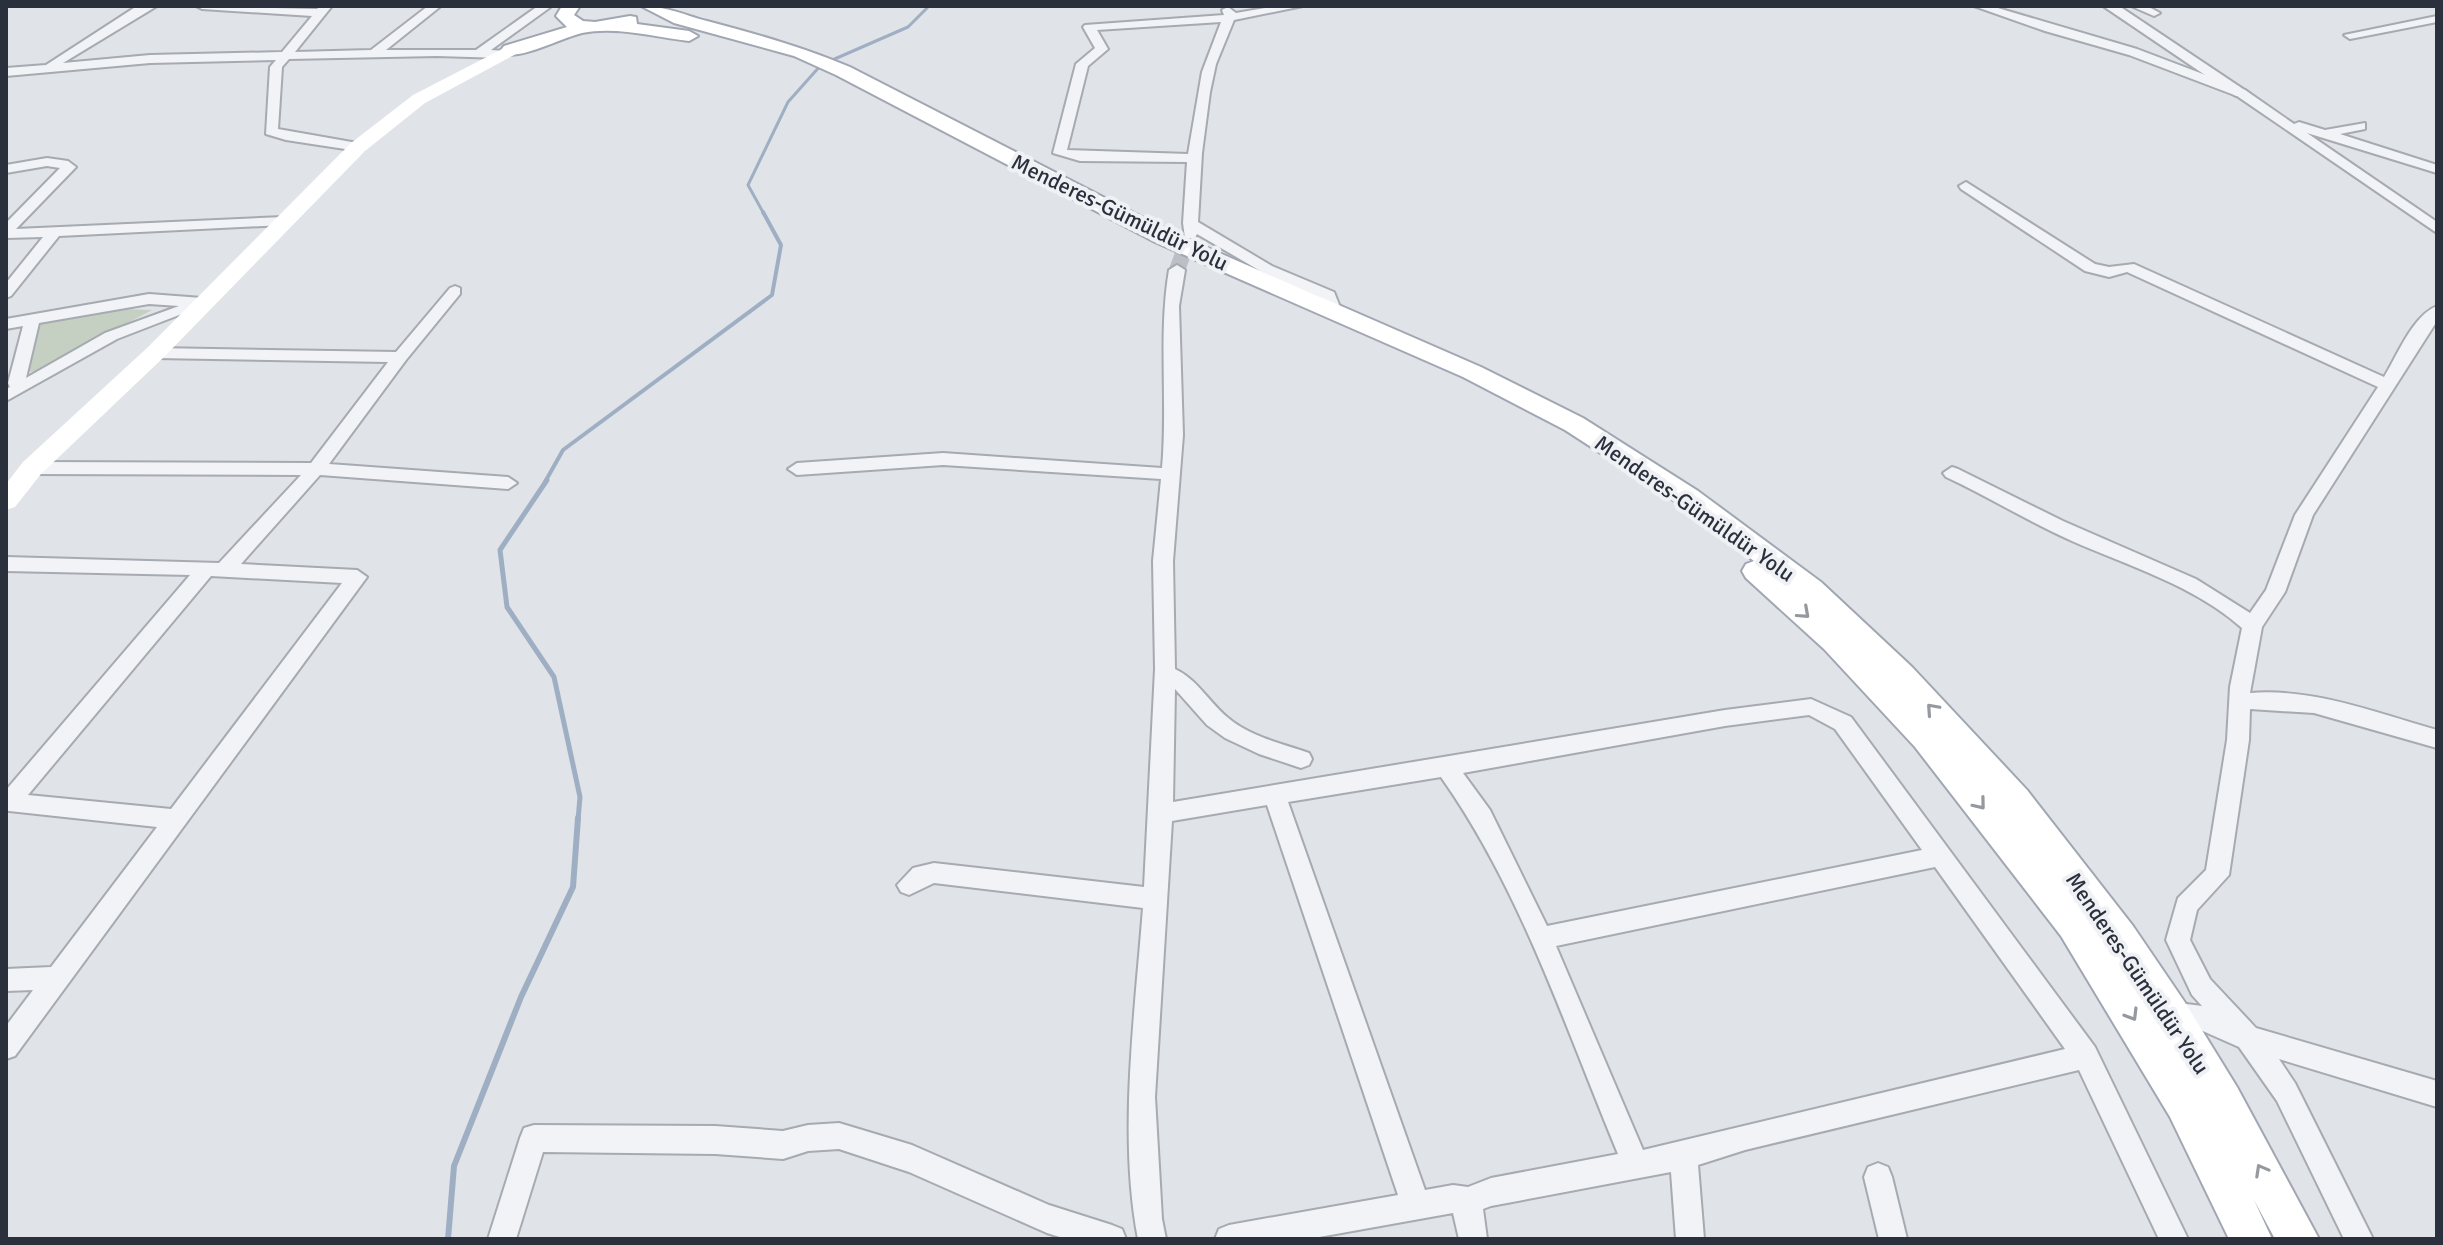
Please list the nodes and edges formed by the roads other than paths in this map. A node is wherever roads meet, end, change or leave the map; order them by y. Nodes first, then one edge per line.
1 (151, 6) edge
2 (202, 6) edge
3 (435, 6) edge
4 (546, 6) edge
5 (650, 6) edge
6 (1297, 6) edge
7 (1980, 6) edge
8 (2110, 6) edge
9 (2137, 6) edge
10 (322, 9) edge
11 (568, 9) edge
12 (1227, 12) edge
13 (2154, 13) dead end
14 (2437, 19) edge
15 (612, 26) junction
16 (584, 27) junction
17 (2350, 35) dead end
18 (480, 52) junction
19 (506, 52) junction
20 (372, 55) junction
21 (283, 56) junction
22 (795, 56) junction
23 (49, 68) junction
24 (6, 72) edge
25 (837, 75) junction
26 (2241, 93) junction
27 (2280, 120) junction
28 (2360, 126) dead end
29 (2324, 134) junction
30 (358, 147) junction
31 (1196, 158) junction
32 (6, 169) edge
33 (2437, 169) edge
34 (1966, 186) dead end
35 (283, 221) junction
36 (2437, 229) edge
37 (6, 232) edge
38 (54, 232) junction
39 (1177, 270) tunnel mouth
40 (455, 291) dead end
41 (6, 293) edge
42 (202, 303) junction
43 (2437, 311) edge
44 (1334, 312) junction
45 (32, 320) junction
46 (6, 324) edge
47 (155, 353) junction
48 (400, 357) junction
49 (2388, 385) junction
50 (9, 388) edge
51 (32, 468) junction
52 (316, 469) junction
53 (797, 469) dead end
54 (1952, 473) dead end
55 (1171, 474) junction
56 (508, 483) dead end
57 (6, 501) edge
58 (6, 564) edge
59 (215, 569) junction
60 (2252, 626) junction
61 (1165, 673) junction
62 (2239, 702) junction
63 (2437, 739) edge
64 (1301, 759) dead end
65 (1446, 767) junction
66 (1275, 796) junction
67 (7, 802) edge
68 (1161, 813) junction
69 (175, 819) junction
70 (1940, 856) junction
71 (909, 885) dead end
72 (1155, 899) junction
73 (1541, 938) junction
74 (58, 978) junction
75 (6, 980) edge
76 (2171, 1014) junction
77 (2248, 1038) junction
78 (6, 1047) edge
79 (2086, 1056) junction
80 (2437, 1094) edge
81 (1683, 1156) junction
82 (1636, 1165) junction
83 (1878, 1177) dead end
84 (1468, 1201) junction
85 (1416, 1205) junction
86 (1271, 1235) edge
87 (502, 1239) edge
88 (1112, 1239) edge
89 (1152, 1239) edge
90 (1229, 1239) edge
91 (1473, 1239) edge
92 (1690, 1239) edge
93 (1893, 1239) edge
94 (2174, 1239) edge
95 (2251, 1239) edge
96 (2298, 1239) edge
97 (2359, 1239) edge

1 - 23 street
2 - 10 street
3 - 20 street
4 - 18 street
5 - 15 main road
5 - 22 main road
6 - 12 street
7 - 26 street
8 - 26 street
9 - 13 street
10 - 21 street
11 - 16 main road
11 - 19 main road
12 - 31 street
12 - 31 street
14 - 17 street
15 - 16 main road
15 - 22 main road
16 - 19 main road
18 - 19 street
18 - 20 street
19 - 30 main road
20 - 21 street
21 - 23 street
21 - 30 street
22 - 25 main road
23 - 24 street
25 - 44 main road, Menderes-Gümüldür Yolu
25 -> 95 main road, Menderes-Gümüldür Yolu
26 - 27 street
27 - 29 street
27 - 36 street
28 - 29 street
29 - 33 street
30 - 35 main road
31 - 44 street
32 - 37 street
34 - 49 street
35 - 38 street
35 - 42 main road
37 - 38 street
38 - 41 street
39 - 55 street
40 - 48 street
42 - 45 street
42 - 47 main road
42 - 50 street
43 - 49 street
76 -> 44 main road, Menderes-Gümüldür Yolu
45 - 46 street
45 - 50 street
47 - 48 street
47 - 51 main road
48 - 52 street
49 - 60 street
51 - 52 street
51 - 57 main road
52 - 56 street
52 - 59 street
53 - 55 street
54 - 60 street
55 - 61 street
58 - 59 street
59 - 67 street
59 - 69 street
60 - 62 street
61 - 64 street
61 - 68 street
62 - 63 street
62 - 77 street
65 - 66 street
65 - 70 street
65 - 73 street
66 - 68 street
66 - 85 street
67 - 69 street
68 - 72 street
69 - 74 street
70 - 73 street
70 - 79 street
71 - 72 street
72 - 89 street
73 - 82 street
74 - 75 street
74 - 78 street
76 - 77 street
96 -> 76 main road, Menderes-Gümüldür Yolu
77 - 80 street
77 - 97 street
79 - 81 street
79 - 94 street
81 - 82 street
81 - 92 street
82 - 84 street
83 - 93 street
84 - 85 street
84 - 91 street
85 - 86 street
86 - 90 street
87 - 88 street

